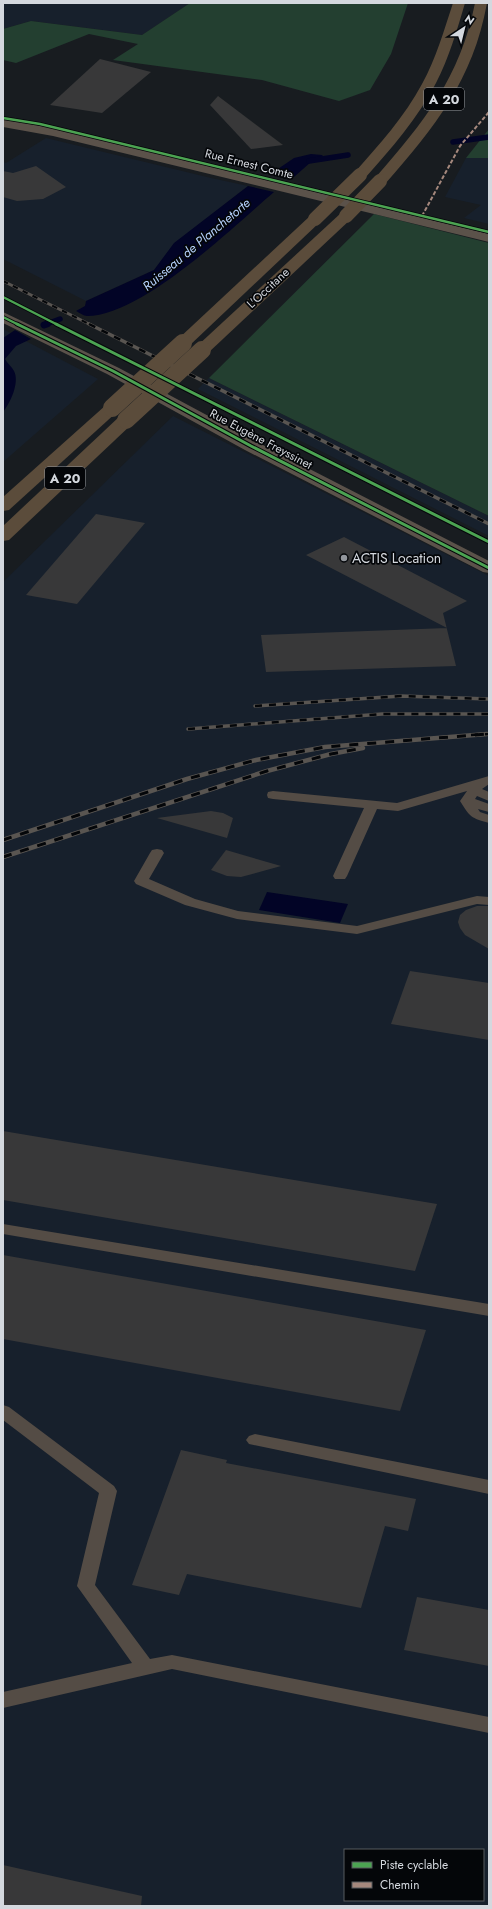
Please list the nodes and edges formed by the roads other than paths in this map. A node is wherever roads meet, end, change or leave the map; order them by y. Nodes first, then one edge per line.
1 (459, 3) edge
2 (481, 3) edge
3 (3, 118) edge
4 (3, 123) edge
5 (489, 232) edge
6 (489, 238) edge
7 (3, 317) edge
8 (3, 506) edge
9 (3, 536) edge
10 (489, 568) edge
11 (487, 780) edge
12 (273, 795) dead end
13 (470, 796) junction
14 (489, 797) edge
15 (372, 804) junction
16 (489, 808) edge
17 (475, 815) junction
18 (489, 819) edge
19 (489, 826) edge
20 (157, 853) dead end
21 (340, 876) dead end
22 (489, 901) edge
23 (3, 1229) edge
24 (489, 1310) edge
25 (3, 1411) edge
26 (255, 1440) dead end
27 (489, 1487) edge
28 (146, 1668) junction
29 (3, 1700) edge
30 (489, 1725) edge

1 - 8 highway, L'Occitane / A 20, bridge
2 - 9 highway, L'Occitane / A 20, bridge
3 - 5 street, Rue Ernest Comte
4 - 6 street, Rue Ernest Comte
7 - 10 street, Rue Eugène Freyssinet
11 - 13 lane
11 - 15 lane
12 - 15 lane
13 - 14 lane
13 - 16 lane
13 - 17 lane
15 - 21 lane
17 - 18 lane
17 - 19 lane
20 - 22 lane
23 - 24 lane
25 - 28 lane
26 - 27 lane
28 - 29 lane
28 - 30 lane

